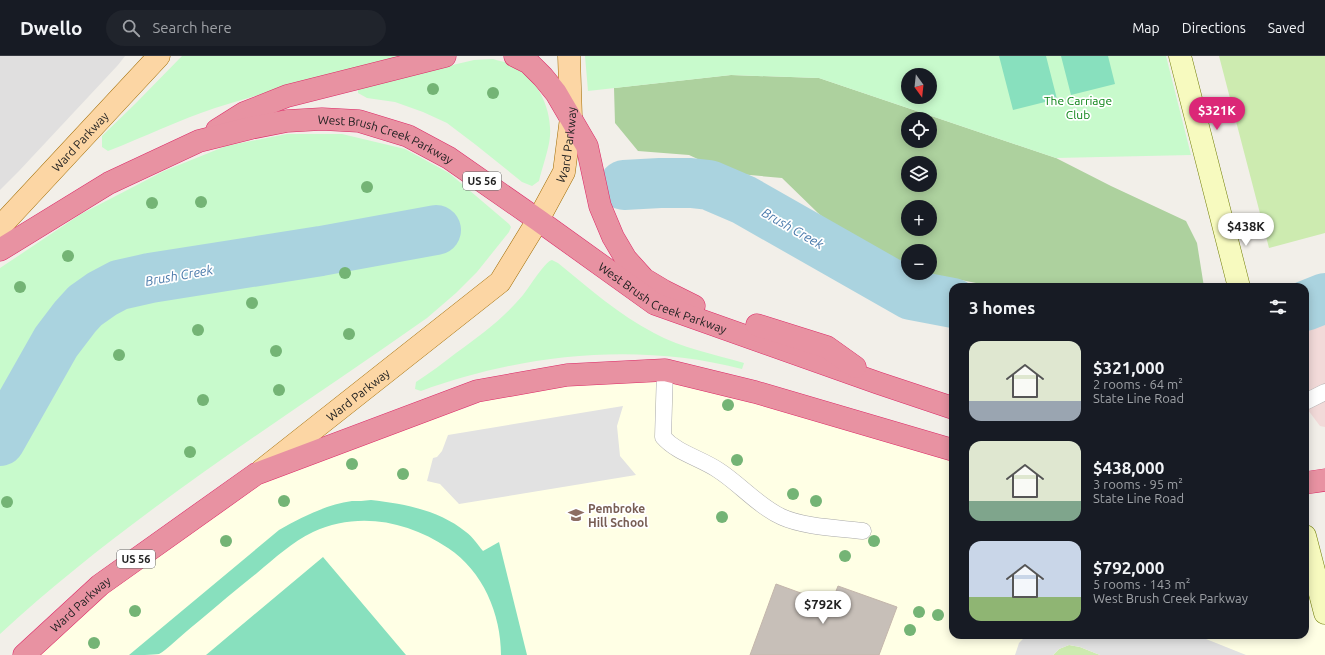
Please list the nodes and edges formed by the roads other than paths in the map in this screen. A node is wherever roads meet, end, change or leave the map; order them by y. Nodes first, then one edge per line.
1 (159, 56) edge
2 (445, 56) edge
3 (516, 56) edge
4 (569, 56) edge
5 (1180, 56) edge
6 (571, 118) junction
7 (199, 142) junction
8 (538, 220) junction
9 (0, 227) edge
10 (0, 250) edge
11 (1238, 283) edge
12 (665, 370) junction
13 (878, 383) junction
14 (1325, 392) edge
15 (1309, 400) edge
16 (949, 407) edge
17 (949, 449) edge
18 (256, 474) junction
19 (1325, 480) edge
20 (1309, 482) edge
21 (863, 531) dead end
22 (1309, 551) edge
23 (1325, 613) edge
24 (24, 655) edge

1 - 9 main road, Ward Parkway
2 - 7 highway
3 - 6 highway
4 - 6 main road, Ward Parkway
5 - 11 main road
6 - 8 main road, Ward Parkway
6 - 13 highway
7 - 8 highway, West Brush Creek Parkway / US 56
7 - 10 highway, West Brush Creek Parkway / US 56
8 - 13 highway, West Brush Creek Parkway / US 56
8 - 18 main road, Ward Parkway
12 - 17 highway, US 56
12 - 18 highway, US 56
12 - 21 lane
13 - 16 highway, West Brush Creek Parkway / US 56
14 - 15 lane
18 - 24 highway, Ward Parkway / US 56
19 - 20 highway
22 - 23 main road

